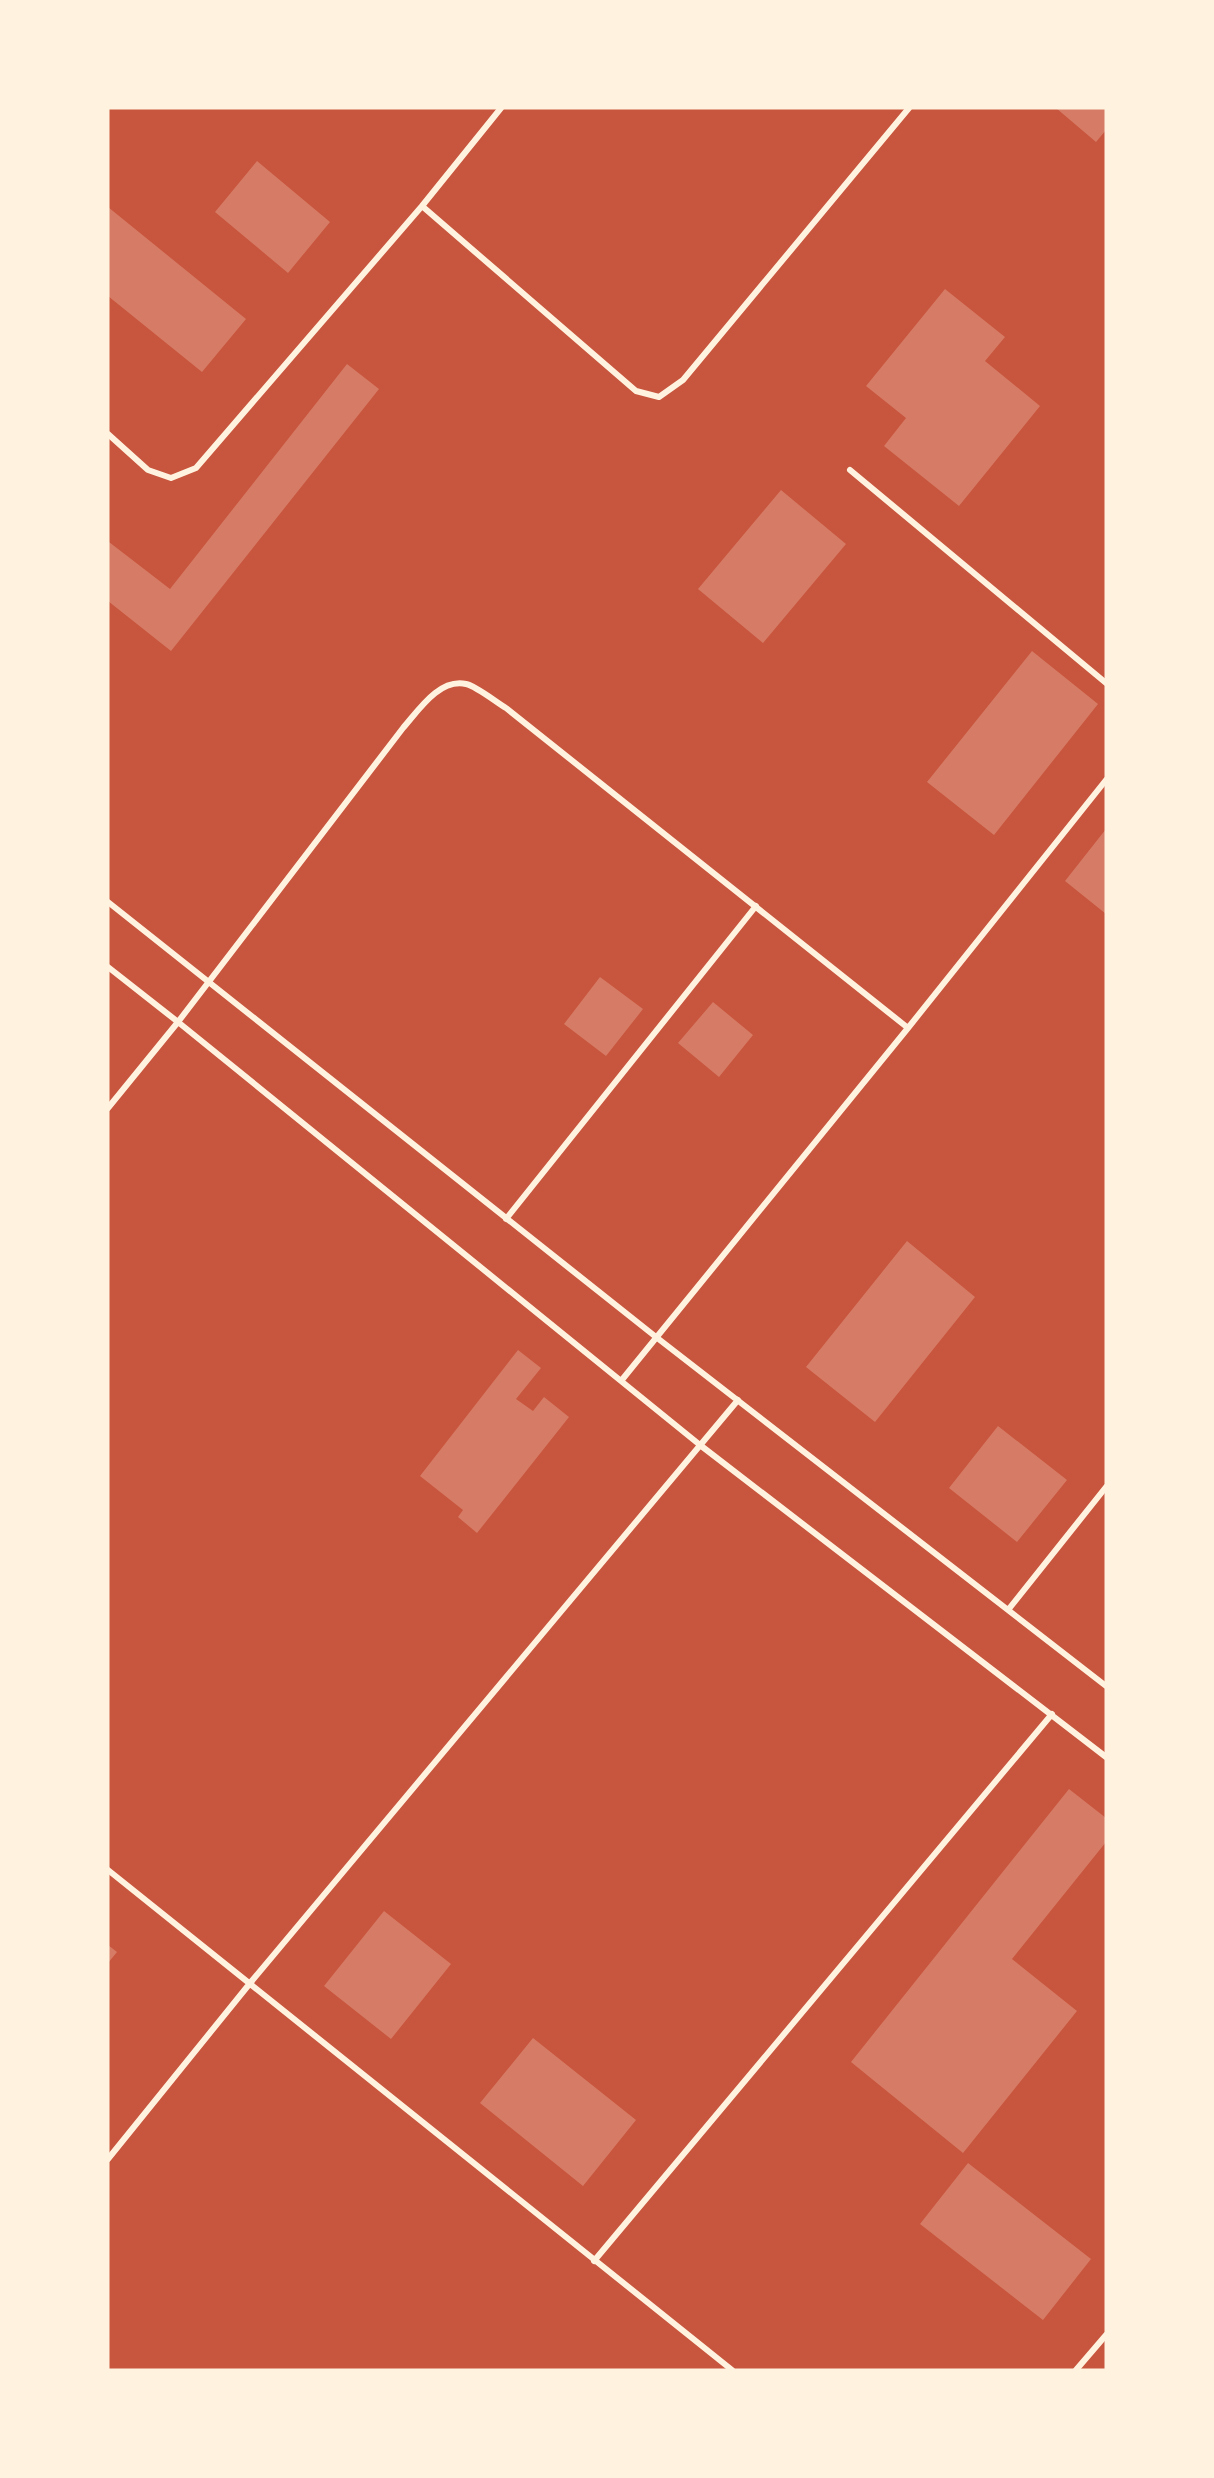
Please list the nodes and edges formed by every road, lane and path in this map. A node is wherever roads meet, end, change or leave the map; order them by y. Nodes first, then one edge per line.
1 (501, 108) edge
2 (909, 108) edge
3 (422, 206) junction
4 (108, 434) edge
5 (850, 470) dead end
6 (1106, 683) edge
7 (1106, 780) edge
8 (108, 903) edge
9 (756, 906) junction
10 (108, 967) edge
11 (208, 982) junction
12 (178, 1022) junction
13 (908, 1028) junction
14 (108, 1108) edge
15 (507, 1219) junction
16 (656, 1337) junction
17 (621, 1381) junction
18 (738, 1400) junction
19 (700, 1445) junction
20 (1106, 1487) edge
21 (1008, 1610) junction
22 (1106, 1686) edge
23 (1052, 1714) junction
24 (1106, 1757) edge
25 (108, 1870) edge
26 (250, 1983) junction
27 (108, 2158) edge
28 (594, 2261) junction
29 (1106, 2335) edge
30 (732, 2370) edge
31 (1076, 2370) edge

1 - 3 street
2 - 3 street
3 - 4 street
5 - 6 street
7 - 13 street
8 - 11 street
9 - 11 street
9 - 13 street
9 - 15 street
10 - 12 street
11 - 12 street
11 - 15 street
12 - 14 street
12 - 17 street
13 - 16 street
15 - 16 street
16 - 17 street
16 - 18 street
17 - 19 street
18 - 19 street
18 - 21 street
19 - 23 street
19 - 26 street
20 - 21 street
21 - 22 street
23 - 24 street
23 - 28 street
25 - 26 street
26 - 27 street
26 - 28 street
28 - 30 street
29 - 31 street

